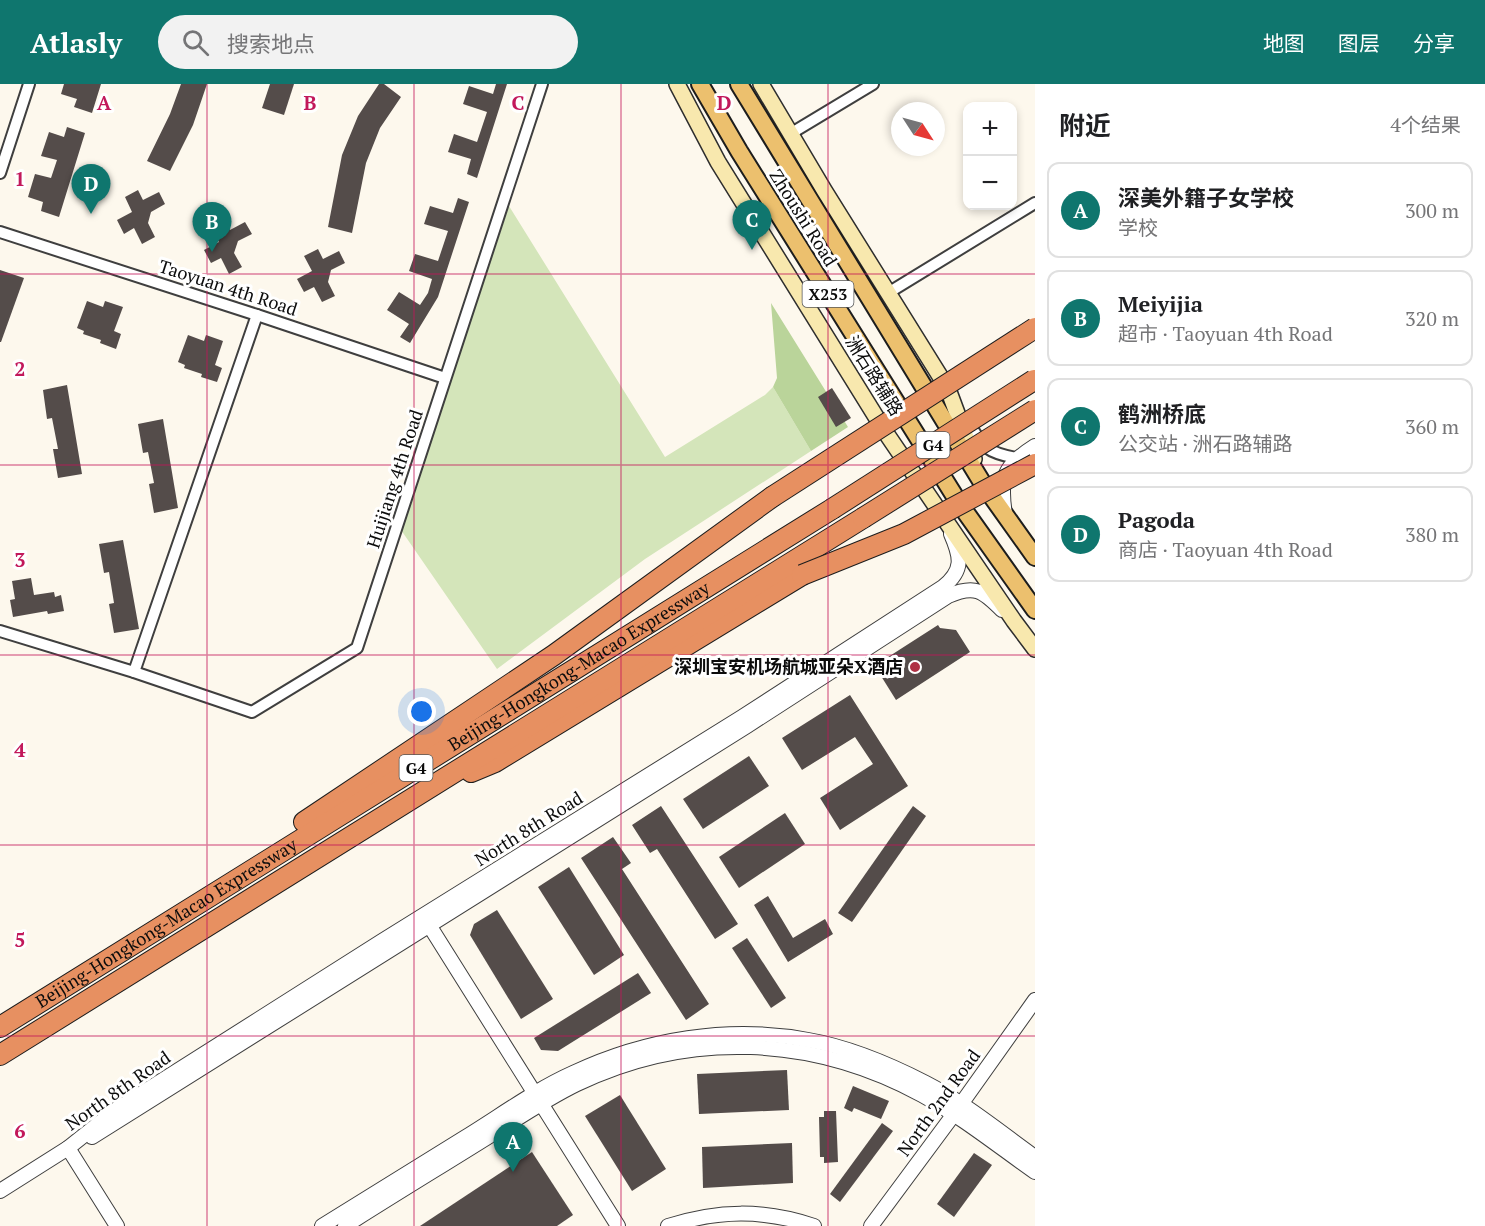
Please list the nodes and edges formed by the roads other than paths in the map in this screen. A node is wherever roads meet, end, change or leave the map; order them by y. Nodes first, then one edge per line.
1 (29, 84) edge
2 (542, 84) edge
3 (677, 84) edge
4 (700, 84) edge
5 (739, 84) edge
6 (761, 84) edge
7 (873, 84) edge
8 (790, 134) junction
9 (773, 141) junction
10 (0, 172) edge
11 (824, 190) junction
12 (1035, 203) edge
13 (0, 232) edge
14 (888, 293) junction
15 (257, 315) junction
16 (1035, 328) edge
17 (445, 378) junction
18 (1035, 380) edge
19 (948, 389) junction
20 (1035, 410) edge
21 (1035, 423) edge
22 (1035, 446) edge
23 (1026, 461) edge
24 (983, 484) junction
25 (1005, 514) junction
26 (942, 516) junction
27 (863, 518) junction
28 (1035, 557) edge
29 (1035, 610) edge
30 (1014, 621) junction
31 (0, 631) edge
32 (1035, 649) edge
33 (134, 672) junction
34 (411, 798) junction
35 (426, 920) junction
36 (1035, 1000) edge
37 (37, 1004) junction
38 (0, 1027) edge
39 (0, 1055) edge
40 (538, 1099) junction
41 (957, 1109) junction
42 (68, 1148) junction
43 (1035, 1157) edge
44 (1035, 1172) edge
45 (0, 1191) edge
46 (117, 1226) edge
47 (322, 1226) edge
48 (345, 1226) edge
49 (618, 1226) edge
50 (668, 1226) edge
51 (814, 1226) edge
52 (871, 1226) edge

1 - 10 street
2 - 17 street, Huijiang 4th Road
3 - 26 main road, 洲石路辅路
4 - 29 main road, Zhoushi Road / X253
5 - 9 main road, Zhoushi Road / X253
6 - 8 main road
7 - 8 street
8 - 11 main road
9 - 11 main road
9 - 24 main road, Zhoushi Road / X253
11 - 14 main road
12 - 14 street
13 - 15 street, Taoyuan 4th Road
14 - 19 main road
15 - 17 street, Taoyuan 4th Road
15 - 33 street
16 - 37 highway, bridge
17 - 33 street, Huijiang 4th Road
18 - 37 highway, Beijing-Hongkong-Macao Expressway / G4, bridge
19 - 23 street
19 - 24 main road
20 - 27 highway, Beijing-Hongkong-Macao Expressway / G4, bridge
21 - 27 highway, bridge
22 - 23 street
23 - 25 street
23 - 34 highway, bridge
24 - 25 main road, Zhoushi Road / X253
25 - 28 main road, Zhoushi Road / X253
26 - 30 main road, 洲石路辅路
26 - 35 street, North 8th Road
27 - 34 highway, Beijing-Hongkong-Macao Expressway / G4
30 - 32 main road, 洲石路辅路
30 - 35 street, North 8th Road
31 - 33 street
34 - 39 highway, Beijing-Hongkong-Macao Expressway / G4
35 - 40 street
35 - 42 street, North 8th Road
36 - 41 street, North 2nd Road
37 - 38 highway, Beijing-Hongkong-Macao Expressway / G4
40 - 41 street
40 - 47 street
40 - 48 street
40 - 49 street
41 - 43 street
41 - 44 street
41 - 52 street, North 2nd Road
42 - 45 street, North 8th Road
42 - 46 street
50 - 51 street

